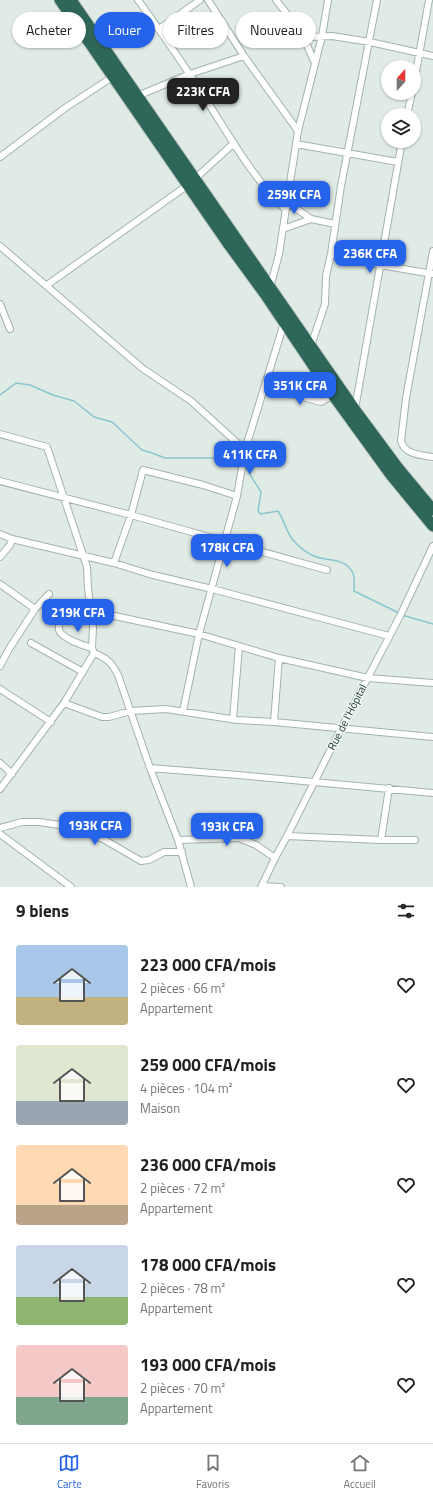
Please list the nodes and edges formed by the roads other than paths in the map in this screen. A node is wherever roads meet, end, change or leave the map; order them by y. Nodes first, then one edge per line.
1 (60, 0) edge
2 (71, 0) edge
3 (138, 0) edge
4 (200, 0) edge
5 (208, 0) edge
6 (276, 0) edge
7 (328, 0) edge
8 (377, 0) edge
9 (428, 0) edge
10 (285, 12) edge
11 (159, 29) junction
12 (322, 36) junction
13 (316, 37) edge
14 (370, 42) junction
15 (308, 48) edge
16 (420, 54) junction
17 (244, 56) junction
18 (433, 56) edge
19 (419, 60) edge
20 (315, 63) junction
21 (190, 74) junction
22 (114, 76) junction
23 (133, 98) junction
24 (298, 131) junction
25 (234, 144) junction
26 (296, 144) junction
27 (401, 148) edge
28 (348, 153) junction
29 (0, 157) edge
30 (398, 162) junction
31 (192, 182) junction
32 (287, 202) junction
33 (286, 209) junction
34 (311, 219) junction
35 (335, 224) junction
36 (283, 229) junction
37 (0, 246) edge
38 (433, 251) edge
39 (331, 254) junction
40 (380, 265) junction
41 (431, 274) edge
42 (47, 285) junction
43 (268, 291) junction
44 (0, 304) edge
45 (284, 323) junction
46 (10, 329) dead end
47 (311, 346) junction
48 (264, 387) junction
49 (333, 395) junction
50 (355, 410) junction
51 (0, 434) edge
52 (245, 450) junction
53 (433, 457) edge
54 (0, 481) edge
55 (237, 496) junction
56 (65, 499) junction
57 (433, 510) edge
58 (131, 515) junction
59 (433, 526) edge
60 (0, 534) edge
61 (12, 539) junction
62 (224, 541) junction
63 (433, 546) edge
64 (84, 555) junction
65 (0, 557) edge
66 (114, 563) junction
67 (327, 570) dead end
68 (0, 584) edge
69 (212, 589) junction
70 (50, 594) dead end
71 (34, 609) junction
72 (92, 617) junction
73 (62, 618) dead end
74 (199, 634) junction
75 (389, 636) junction
76 (31, 643) dead end
77 (239, 646) junction
78 (93, 651) junction
79 (279, 658) junction
80 (0, 666) edge
81 (83, 672) junction
82 (368, 678) junction
83 (433, 683) edge
84 (0, 689) edge
85 (64, 704) junction
86 (130, 711) junction
87 (183, 711) junction
88 (233, 719) junction
89 (51, 722) junction
90 (274, 722) junction
91 (341, 729) junction
92 (433, 737) edge
93 (0, 763) edge
94 (150, 768) junction
95 (12, 774) junction
96 (314, 782) junction
97 (389, 788) junction
98 (0, 789) edge
99 (433, 793) edge
100 (0, 828) edge
101 (0, 834) edge
102 (288, 836) junction
103 (178, 840) junction
104 (381, 840) junction
105 (415, 840) dead end
106 (182, 852) junction
107 (275, 858) junction
108 (71, 887) edge
109 (191, 887) edge
110 (262, 887) edge
111 (281, 887) edge

1 - 22 highway
2 - 23 highway
3 - 11 street
4 - 11 street
5 - 17 street
6 - 10 street
7 - 12 street
8 - 14 street
9 - 16 street
11 - 21 street
12 - 13 street
12 - 14 street
12 - 20 street
14 - 16 street
14 - 28 street
15 - 20 street
16 - 18 street
16 - 19 street
17 - 21 street
17 - 24 street
20 - 24 street
21 - 23 street
21 - 25 street
22 - 23 highway
22 - 29 street
23 - 31 highway
24 - 26 street
25 - 31 street
25 - 33 street
26 - 28 street
26 - 32 street
27 - 30 street
28 - 30 street
28 - 35 street
30 - 40 street
31 - 42 street
31 - 43 highway
32 - 33 street
32 - 34 street
33 - 36 street
34 - 35 street
34 - 36 street
35 - 39 street
36 - 43 street
37 - 42 street
38 - 41 street
39 - 40 street
39 - 47 street
40 - 41 street
40 - 50 street
41 - 53 street
42 - 52 street
43 - 45 highway
43 - 47 highway
44 - 46 street
45 - 48 street
45 - 49 highway
47 - 50 highway
48 - 49 street
48 - 52 street
49 - 59 highway
50 - 57 highway
51 - 56 street
52 - 55 street
54 - 56 street
55 - 58 street
55 - 62 street
56 - 58 street
56 - 64 street
58 - 62 street
58 - 66 street
60 - 61 street
61 - 64 street
61 - 65 street
62 - 67 street
62 - 69 street
63 - 75 street, Rue de l'Hôpital
64 - 66 street
64 - 72 street
66 - 69 street
68 - 71 street
69 - 74 street
69 - 75 street
70 - 71 street
71 - 80 street
72 - 74 street
72 - 78 street
73 - 78 street
74 - 77 street
74 - 87 street
75 - 82 street, Rue de l'Hôpital
76 - 81 street
77 - 79 street
77 - 88 street
78 - 81 street
78 - 86 street
79 - 82 street
79 - 90 street
81 - 85 street
82 - 83 street
82 - 91 street, Rue de l'Hôpital
84 - 89 street
85 - 86 street
85 - 89 street
86 - 87 street
86 - 94 street
87 - 88 street
88 - 90 street
89 - 95 street
90 - 91 street
91 - 92 street
91 - 96 street, Rue de l'Hôpital
93 - 95 street
94 - 96 street
94 - 103 street
95 - 98 street
96 - 97 street
96 - 102 street, Rue de l'Hôpital
97 - 99 street
97 - 104 street
100 - 106 street
101 - 108 street
102 - 104 street
102 - 107 street, Rue de l'Hôpital
103 - 106 street
103 - 107 street
104 - 105 street
106 - 109 street
107 - 110 street, Rue de l'Hôpital
110 - 111 street

